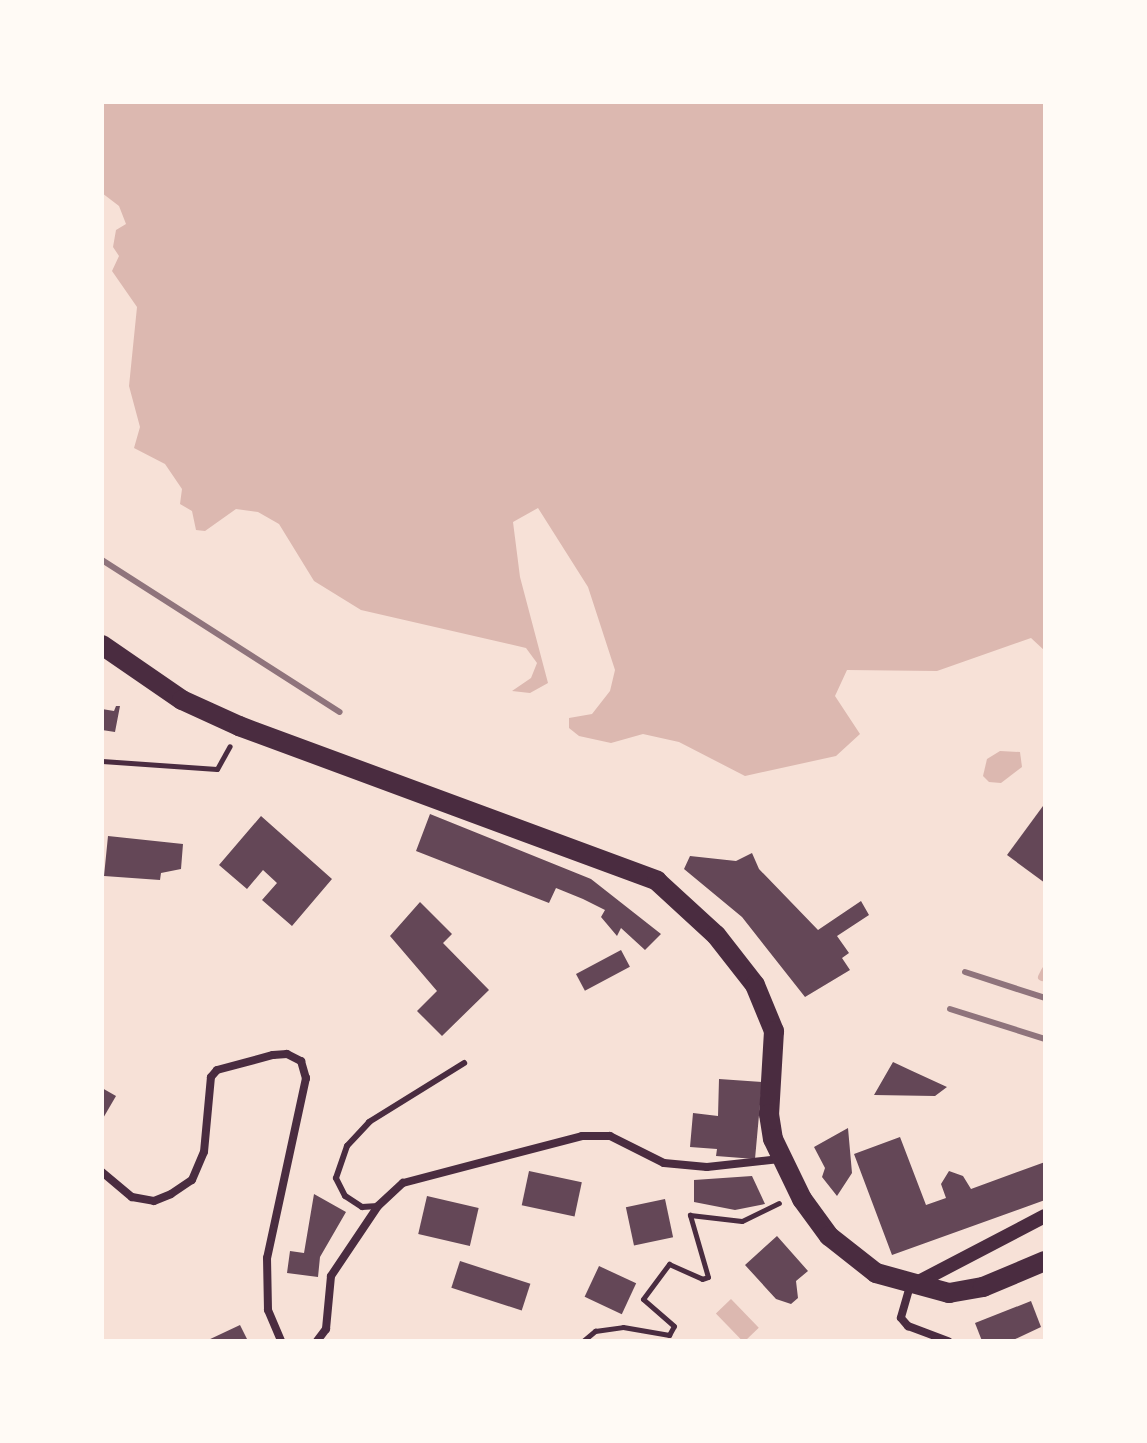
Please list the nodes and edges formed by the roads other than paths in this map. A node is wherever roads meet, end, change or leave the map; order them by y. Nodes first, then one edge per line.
1 (102, 645) edge
2 (464, 1063) dead end
3 (786, 1168) junction
4 (102, 1172) edge
5 (378, 1206) junction
6 (1045, 1216) edge
7 (1045, 1261) edge
8 (910, 1286) junction
9 (281, 1341) edge
10 (317, 1341) edge
11 (948, 1341) edge

1 - 3 main road
2 - 5 lane
3 - 5 street
3 - 8 main road
4 - 9 street
5 - 10 street
6 - 8 street
7 - 8 main road
8 - 11 street

